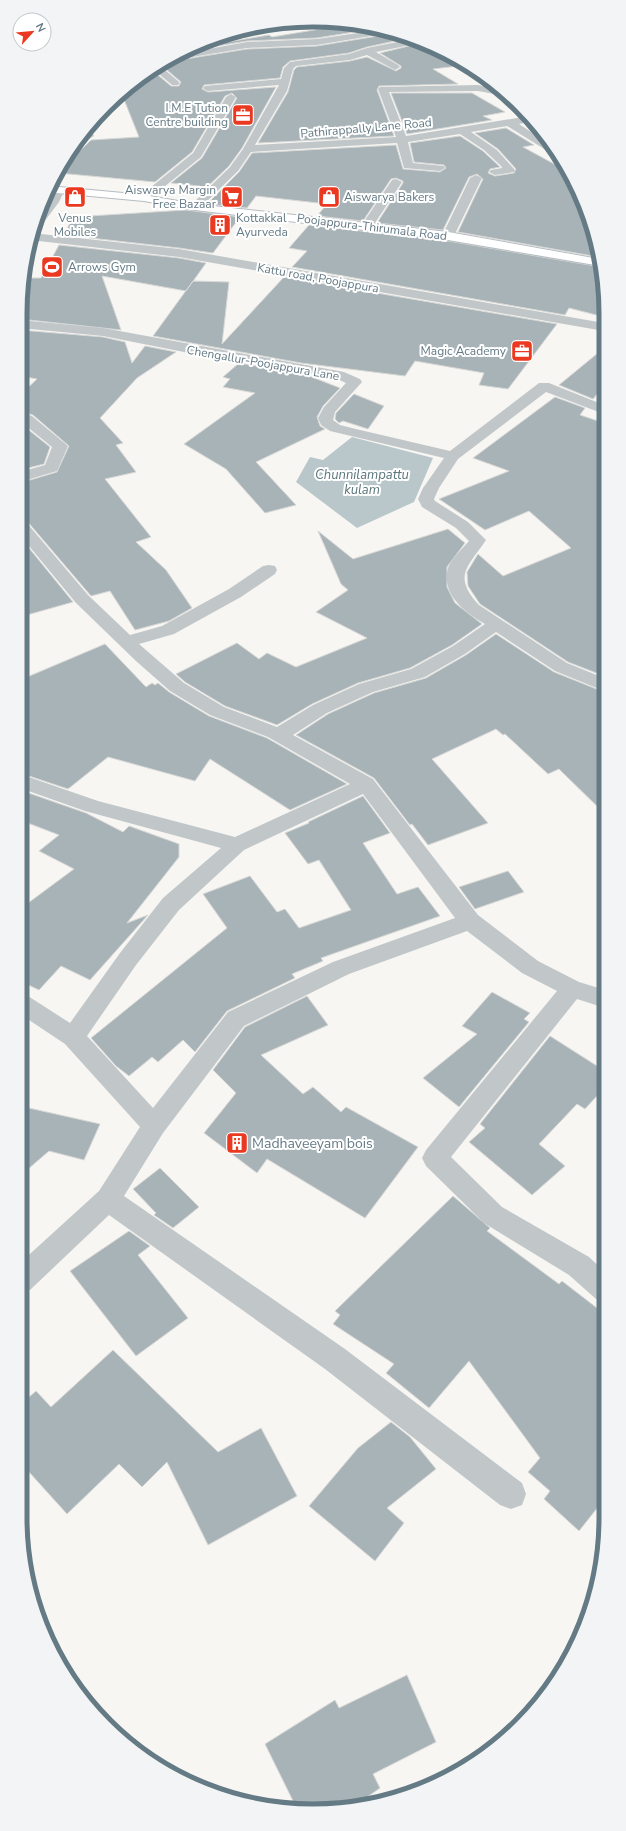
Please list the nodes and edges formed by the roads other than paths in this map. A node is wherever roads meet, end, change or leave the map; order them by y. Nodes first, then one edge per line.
1 (374, 33) edge
2 (408, 43) edge
3 (367, 51) junction
4 (187, 56) edge
5 (395, 67) dead end
6 (161, 71) edge
7 (284, 82) junction
8 (175, 83) dead end
9 (208, 88) dead end
10 (495, 92) edge
11 (231, 97) dead end
12 (523, 119) edge
13 (508, 122) junction
14 (461, 130) junction
15 (402, 140) junction
16 (544, 144) edge
17 (248, 149) junction
18 (440, 168) dead end
19 (495, 172) dead end
20 (476, 178) dead end
21 (396, 182) dead end
22 (55, 189) edge
23 (53, 194) edge
24 (144, 198) junction
25 (195, 206) junction
26 (47, 209) edge
27 (366, 226) junction
28 (448, 236) junction
29 (38, 237) edge
30 (595, 262) edge
31 (27, 325) edge
32 (599, 326) edge
33 (599, 408) edge
34 (27, 419) edge
35 (453, 456) junction
36 (27, 475) edge
37 (27, 534) edge
38 (268, 570) dead end
39 (497, 624) junction
40 (126, 642) junction
41 (599, 680) edge
42 (278, 734) junction
43 (27, 783) edge
44 (366, 784) junction
45 (237, 845) junction
46 (470, 921) junction
47 (572, 989) junction
48 (599, 997) edge
49 (27, 1007) edge
50 (73, 1038) junction
51 (154, 1126) junction
52 (108, 1199) junction
53 (27, 1274) edge
54 (599, 1284) edge
55 (511, 1494) dead end

1 - 4 street
2 - 3 street
3 - 5 street
3 - 7 street
6 - 8 street
7 - 9 street
7 - 17 street
10 - 15 street
11 - 24 street
12 - 13 street, Pathirappally Lane Road
13 - 14 street, Pathirappally Lane Road
13 - 16 street
14 - 15 street, Pathirappally Lane Road
14 - 19 street
15 - 17 street, Pathirappally Lane Road
15 - 18 street
17 - 25 street
20 - 28 street
21 - 27 street
22 - 24 main road, Poojappura-Thirumala Road
23 - 26 street
24 - 25 main road, Poojappura-Thirumala Road
25 - 27 main road, Poojappura-Thirumala Road
27 - 28 main road, Poojappura-Thirumala Road
28 - 30 main road, Poojappura-Thirumala Road
29 - 32 street, Kattu road, Poojappura
31 - 35 street, Chengallur-Poojappura Lane
33 - 35 street
34 - 36 street
35 - 39 street
37 - 40 street
38 - 40 street
39 - 41 street
39 - 42 street
40 - 42 street
42 - 44 street
43 - 45 street
44 - 45 street
44 - 46 street
45 - 50 street
46 - 47 street
46 - 51 street
47 - 48 street
47 - 54 street
49 - 50 street
50 - 51 street
51 - 52 street
52 - 53 street
52 - 55 street

